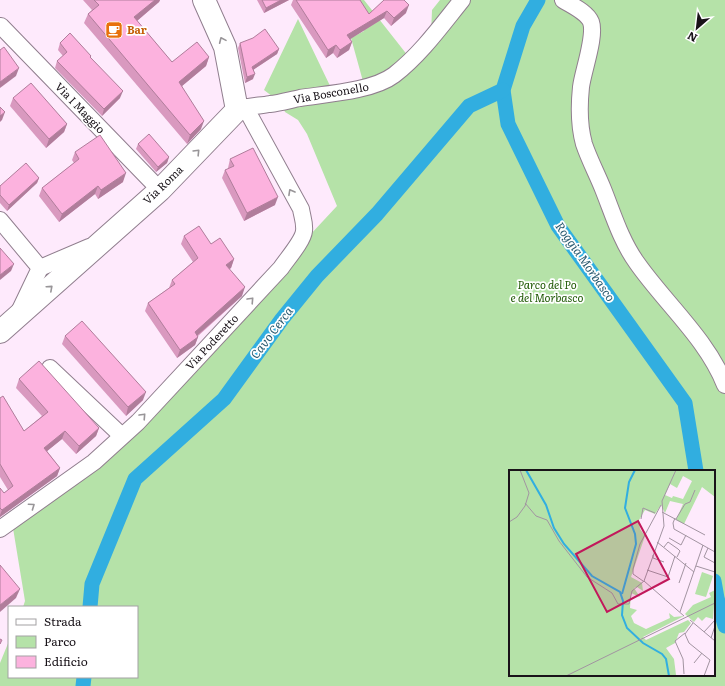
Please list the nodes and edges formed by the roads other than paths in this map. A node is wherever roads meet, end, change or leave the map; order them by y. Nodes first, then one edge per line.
1 (204, 0) edge
2 (462, 0) edge
3 (563, 0) edge
4 (0, 27) edge
5 (241, 109) junction
6 (160, 190) junction
7 (0, 220) edge
8 (104, 240) junction
9 (40, 268) junction
10 (8, 326) edge
11 (50, 368) dead end
12 (725, 385) edge
13 (122, 436) junction
14 (0, 529) edge

5 -> 1 street
2 - 5 street, Via Bosconello
3 - 12 street
4 - 6 street, Via I Maggio
6 -> 5 street, Via Roma
13 -> 5 street, Via Poderetto
6 - 8 street, Via Roma
7 - 9 street
8 - 9 street
10 -> 8 street, Via Roma
9 - 10 street
11 - 13 street
14 -> 13 street, Via Poderetto

